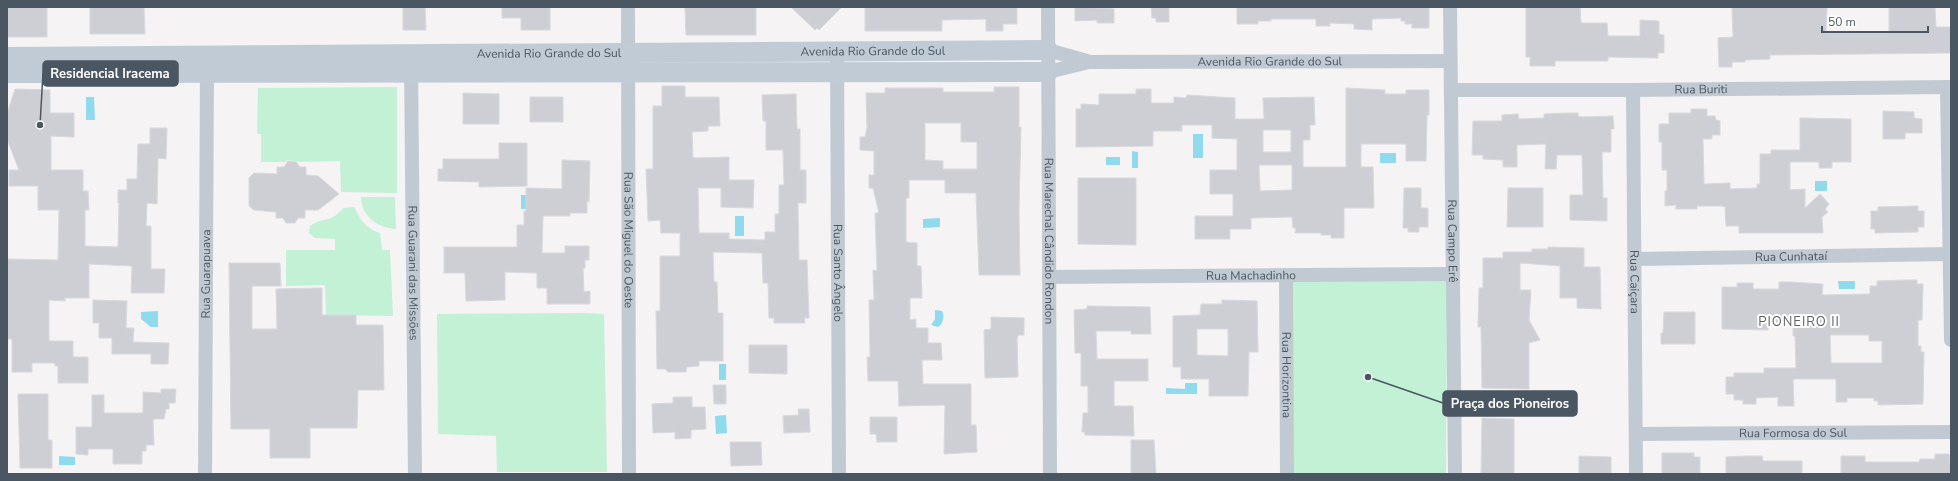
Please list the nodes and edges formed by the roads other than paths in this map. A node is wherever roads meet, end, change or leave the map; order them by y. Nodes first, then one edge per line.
1 (628, 7) edge
2 (1048, 7) edge
3 (1450, 7) edge
4 (1048, 50) junction
5 (629, 52) junction
6 (837, 52) junction
7 (7, 57) edge
8 (1450, 61) junction
9 (1089, 62) junction
10 (411, 63) junction
11 (207, 64) junction
12 (629, 72) junction
13 (837, 72) junction
14 (1048, 72) junction
15 (7, 74) edge
16 (1949, 87) edge
17 (1450, 90) junction
18 (1633, 90) junction
19 (1949, 254) junction
20 (1634, 259) junction
21 (1453, 274) junction
22 (1286, 276) junction
23 (1049, 277) junction
24 (1951, 340) edge
25 (1951, 432) edge
26 (1636, 434) junction
27 (206, 474) edge
28 (415, 474) edge
29 (629, 474) edge
30 (839, 474) edge
31 (1050, 474) edge
32 (1286, 474) edge
33 (1455, 474) edge
34 (1636, 474) edge

1 - 5 street, Rua São Miguel do Oeste
2 - 4 street, Rua Marechal Cândido Rondon
3 - 8 street, Rua Campo Erê
4 - 6 street, Avenida Rio Grande do Sul
4 - 9 street, Avenida Rio Grande do Sul
4 - 14 street, Rua Marechal Cândido Rondon
5 - 6 street, Avenida Rio Grande do Sul
5 - 10 street, Avenida Rio Grande do Sul
5 - 12 street, Rua São Miguel do Oeste
6 - 13 street, Rua Santo Ângelo
7 - 11 street, Avenida Rio Grande do Sul
8 - 9 street, Avenida Rio Grande do Sul
8 - 17 street, Rua Campo Erê
9 - 14 street, Avenida Rio Grande do Sul
10 - 11 street, Avenida Rio Grande do Sul
10 - 12 street, Avenida Rio Grande do Sul
10 - 28 street, Rua Guarani das Missões
11 - 15 street, Avenida Rio Grande do Sul
11 - 27 street, Rua Guarapuava
12 - 13 street, Avenida Rio Grande do Sul
12 - 29 street, Rua São Miguel do Oeste
13 - 14 street, Avenida Rio Grande do Sul
13 - 30 street, Rua Santo Ângelo
14 - 23 street, Rua Marechal Cândido Rondon
16 - 18 street, Rua Buriti
16 - 19 street
17 - 18 street, Rua Buriti
17 - 21 street, Rua Campo Erê
18 - 20 street, Rua Caiçara
19 - 20 street, Rua Cunhataí
19 - 24 street
20 - 26 street, Rua Caiçara
21 - 22 street, Rua Machadinho
21 - 33 street, Rua Campo Erê
22 - 23 street, Rua Machadinho
22 - 32 street, Rua Horizontina
23 - 31 street, Rua Marechal Cândido Rondon
25 - 26 street, Rua Formosa do Sul
26 - 34 street, Rua Caiçara

